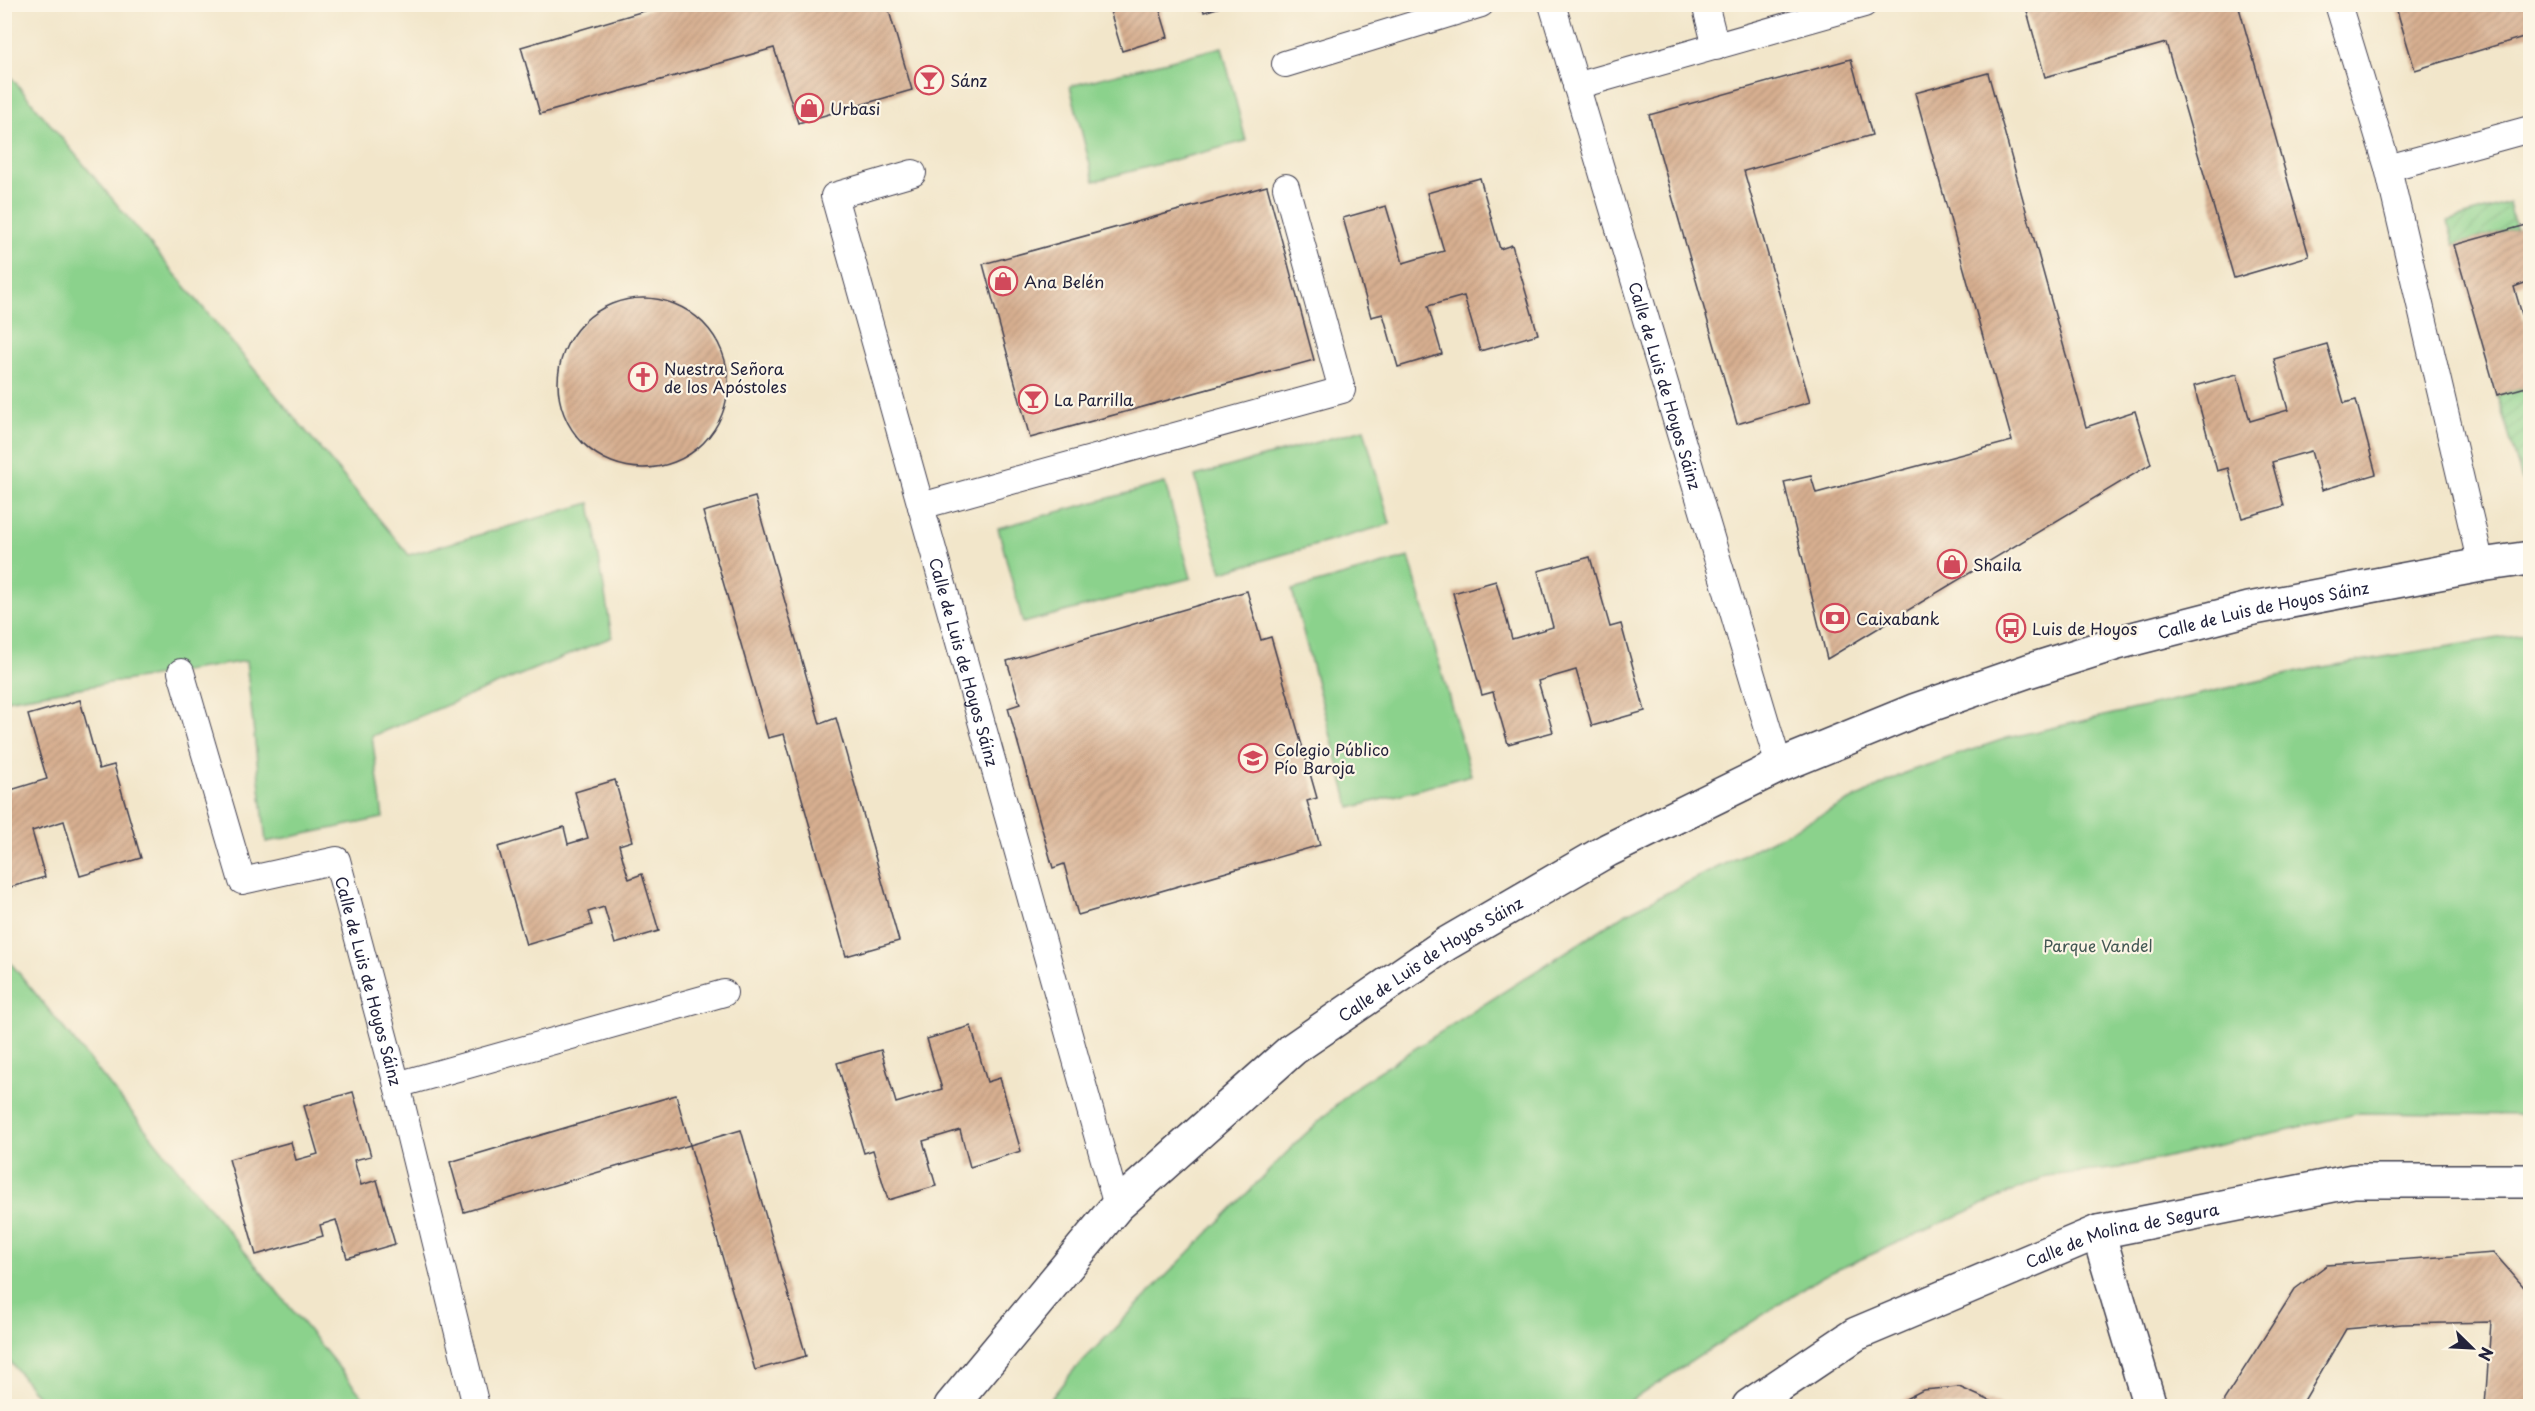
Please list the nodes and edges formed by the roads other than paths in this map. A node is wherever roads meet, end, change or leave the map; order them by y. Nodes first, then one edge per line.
1 (1481, 4) edge
2 (1552, 4) edge
3 (1706, 4) edge
4 (1864, 4) edge
5 (2338, 4) edge
6 (1716, 46) junction
7 (1285, 64) dead end
8 (1576, 86) junction
9 (2530, 129) edge
10 (2388, 168) junction
11 (913, 173) dead end
12 (1286, 187) dead end
13 (921, 506) junction
14 (2530, 558) edge
15 (2481, 565) junction
16 (181, 672) dead end
17 (1779, 766) junction
18 (724, 993) dead end
19 (397, 1084) junction
20 (2530, 1181) edge
21 (1117, 1206) junction
22 (2098, 1232) junction
23 (476, 1407) edge
24 (951, 1407) edge
25 (1749, 1407) edge
26 (2150, 1407) edge

1 - 7 lane
2 - 8 lane, Calle de Luis de Hoyos Sáinz
3 - 6 lane
4 - 6 lane
5 - 10 lane
6 - 8 lane
8 - 17 lane, Calle de Luis de Hoyos Sáinz
9 - 10 lane
10 - 15 lane
11 - 13 lane, Calle de Luis de Hoyos Sáinz
12 - 13 lane
13 - 21 lane, Calle de Luis de Hoyos Sáinz
14 - 15 street, Calle de Luis de Hoyos Sáinz
15 - 17 street, Calle de Luis de Hoyos Sáinz
16 - 19 lane, Calle de Luis de Hoyos Sáinz
17 - 21 street, Calle de Luis de Hoyos Sáinz
18 - 19 lane
19 - 23 lane, Calle de Luis de Hoyos Sáinz
20 - 22 street, Calle de Molina de Segura
21 - 24 street, Calle de Luis de Hoyos Sáinz
22 - 25 street, Calle de Molina de Segura
22 - 26 street

